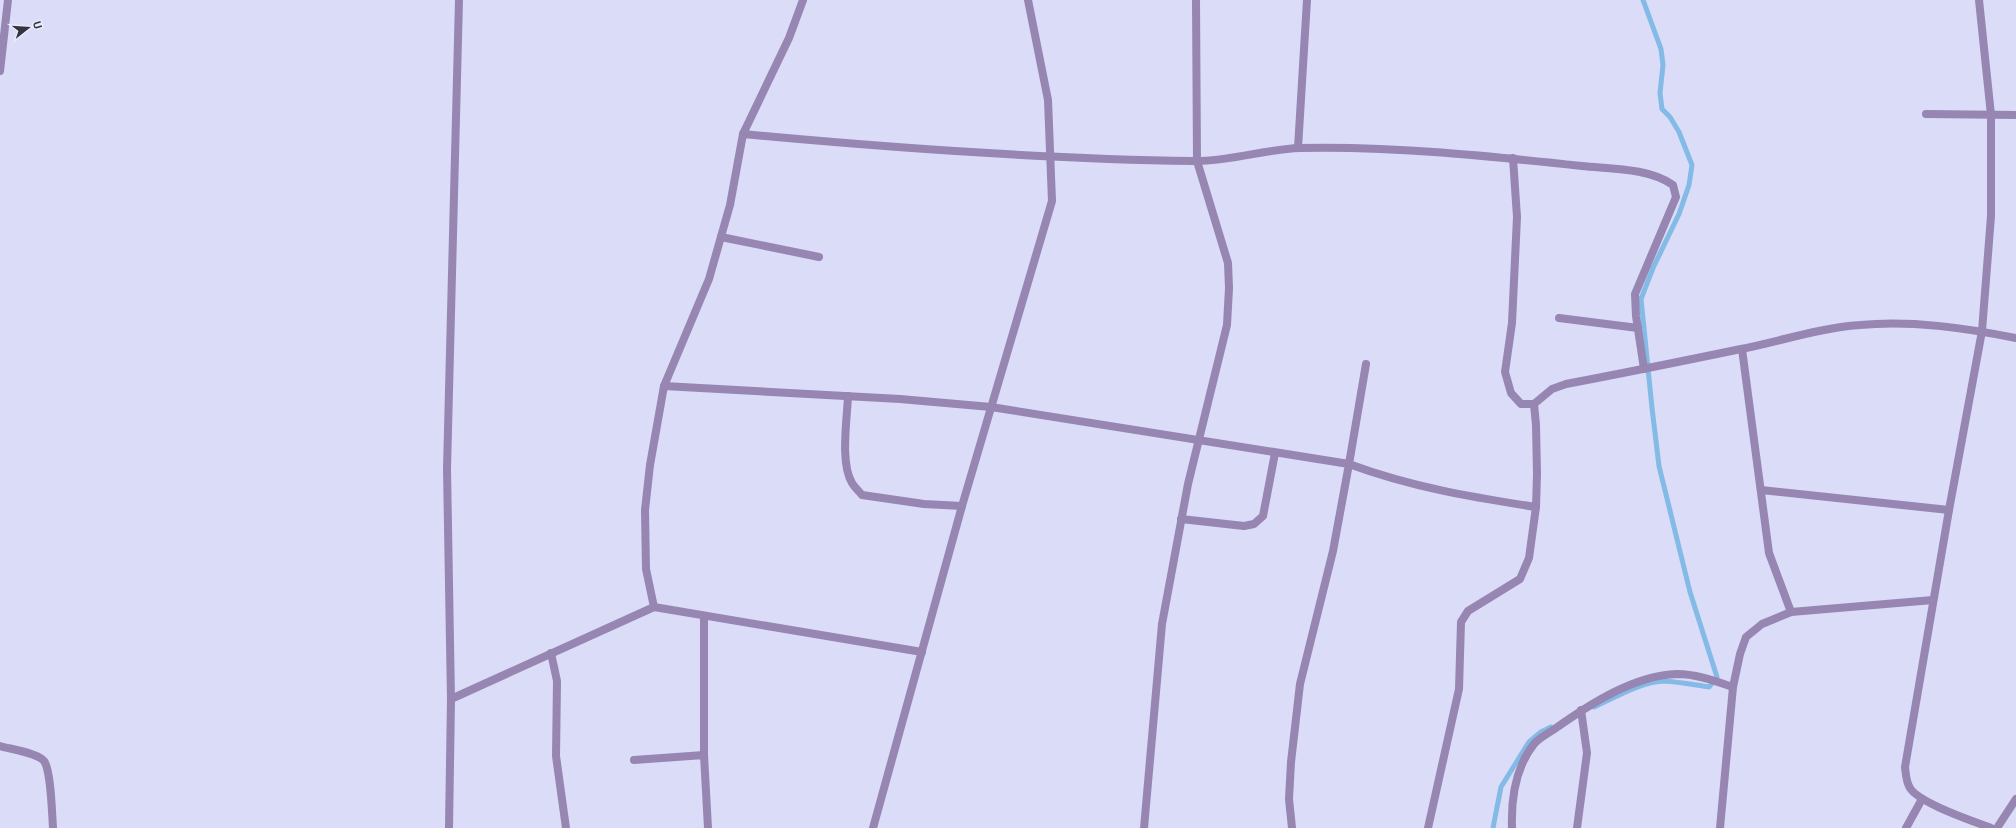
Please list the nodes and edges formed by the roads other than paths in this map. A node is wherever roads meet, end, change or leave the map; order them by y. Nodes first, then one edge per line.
1 (8, 0) edge
2 (459, 0) edge
3 (803, 0) edge
4 (1028, 0) edge
5 (1196, 0) edge
6 (1307, 0) edge
7 (1979, 0) edge
8 (0, 71) edge
9 (1926, 114) dead end
10 (2016, 114) edge
11 (1991, 115) junction
12 (742, 134) junction
13 (1298, 148) junction
14 (1050, 157) junction
15 (1513, 158) junction
16 (1197, 161) junction
17 (721, 237) junction
18 (819, 257) dead end
19 (1560, 318) dead end
20 (1638, 328) junction
21 (1982, 331) junction
22 (2016, 338) edge
23 (1742, 349) junction
24 (1366, 364) dead end
25 (1641, 369) junction
26 (664, 386) junction
27 (848, 396) junction
28 (1534, 404) junction
29 (992, 407) junction
30 (1198, 441) junction
31 (1275, 452) junction
32 (1349, 464) junction
33 (1761, 490) junction
34 (962, 506) junction
35 (1536, 507) junction
36 (1949, 510) junction
37 (1181, 519) junction
38 (1933, 600) junction
39 (654, 607) junction
40 (1791, 612) junction
41 (704, 616) junction
42 (922, 652) junction
43 (551, 653) junction
44 (1733, 687) junction
45 (451, 699) junction
46 (1581, 710) junction
47 (0, 746) edge
48 (704, 755) junction
49 (634, 760) dead end
50 (1922, 799) junction
51 (2016, 799) edge
52 (53, 828) edge
53 (449, 828) edge
54 (566, 828) edge
55 (708, 828) edge
56 (873, 828) edge
57 (1144, 828) edge
58 (1292, 828) edge
59 (1428, 828) edge
60 (1512, 828) edge
61 (1577, 828) edge
62 (1720, 828) edge
63 (1906, 828) edge
64 (1991, 828) edge
65 (1997, 828) edge

1 - 8 street
2 - 45 street
3 - 12 street
4 - 14 street
5 - 16 street
6 - 13 street
7 - 11 street
9 - 11 street
10 - 11 street
11 - 21 street
12 - 14 street
12 - 17 street
13 - 15 street
13 - 16 street
14 - 16 street
14 - 29 street
15 - 20 street
15 - 28 street
16 - 30 street
17 - 18 street
17 - 26 street
19 - 20 street
20 - 25 street
21 - 22 street
21 - 23 street
21 - 36 street
23 - 25 street
23 - 33 street
24 - 32 street
25 - 28 street
26 - 27 street
26 - 39 street
27 - 29 street
27 - 34 street
28 - 35 street
29 - 30 street
29 - 34 street
30 - 31 street
30 - 37 street
31 - 32 street
31 - 37 street
32 - 35 street
32 - 58 street
33 - 36 street
33 - 40 street
34 - 42 street
35 - 59 street
36 - 38 street
37 - 57 street
38 - 40 street
38 - 50 street
39 - 41 street
39 - 43 street
40 - 44 street
41 - 42 street
41 - 48 street
42 - 56 street
43 - 45 street
43 - 54 street
44 - 46 street
44 - 62 street
45 - 53 street
46 - 60 street
46 - 61 street
47 - 52 street
48 - 49 street
48 - 55 street
50 - 63 street
50 - 64 street
51 - 65 street

